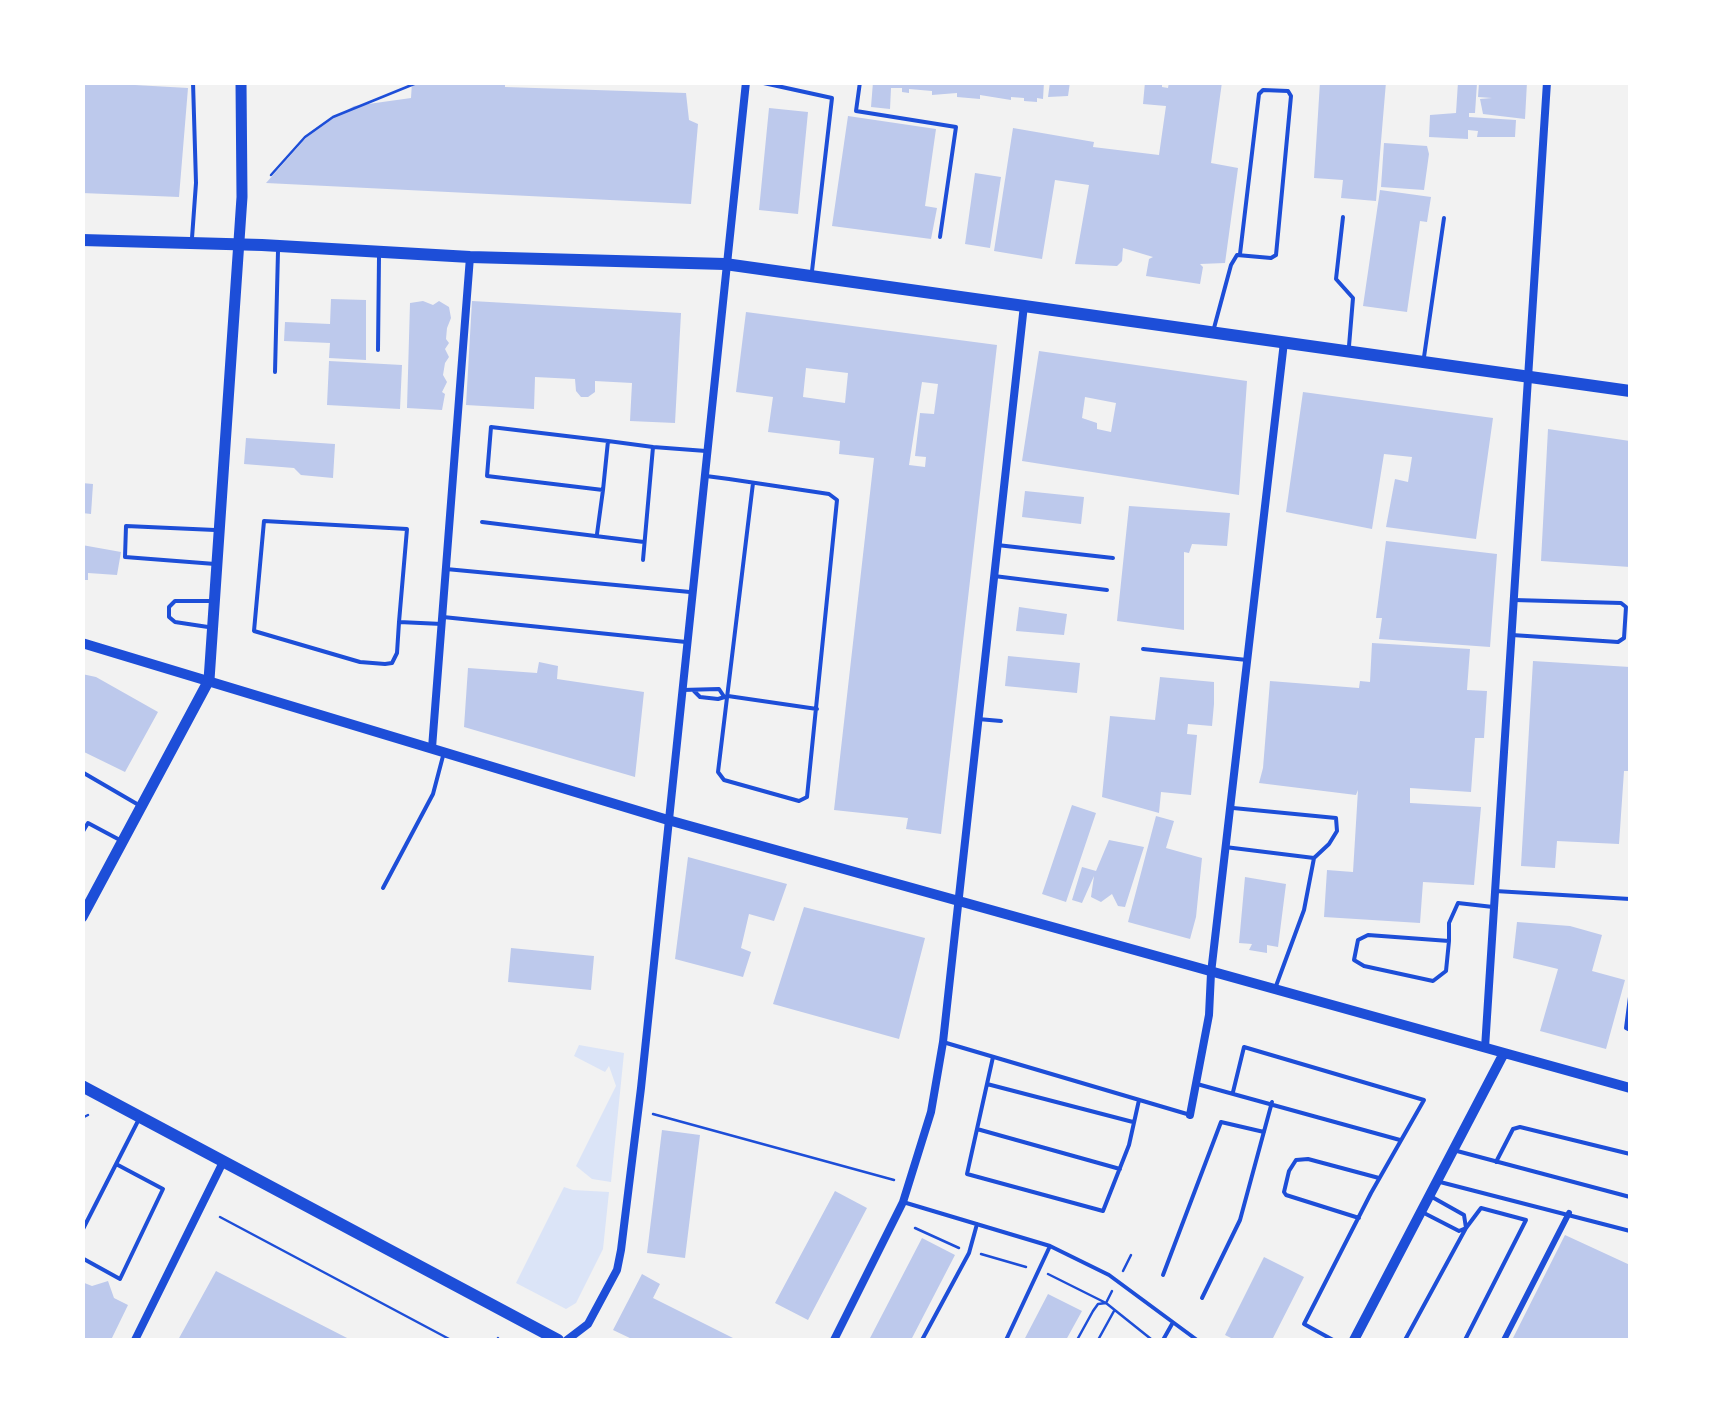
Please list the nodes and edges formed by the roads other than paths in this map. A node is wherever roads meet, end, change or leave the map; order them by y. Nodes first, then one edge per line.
1 (193, 82) edge
2 (241, 82) edge
3 (368, 82) edge
4 (382, 82) edge
5 (746, 82) edge
6 (759, 82) edge
7 (860, 82) edge
8 (1295, 82) edge
9 (1546, 82) edge
10 (1290, 92) junction
11 (1343, 217) dead end
12 (1444, 218) dead end
13 (940, 237) dead end
14 (82, 240) edge
15 (191, 243) junction
16 (237, 244) junction
17 (278, 246) junction
18 (380, 252) junction
19 (1240, 254) junction
20 (470, 257) junction
21 (726, 264) junction
22 (812, 276) junction
23 (1024, 305) junction
24 (1213, 332) junction
25 (1284, 342) junction
26 (378, 350) dead end
27 (1349, 351) junction
28 (1424, 362) junction
29 (275, 372) dead end
30 (1530, 378) junction
31 (1630, 392) edge
32 (608, 442) junction
33 (653, 447) junction
34 (706, 451) junction
35 (704, 476) junction
36 (754, 483) junction
37 (602, 490) junction
38 (482, 522) dead end
39 (220, 530) junction
40 (597, 536) junction
41 (644, 542) junction
42 (997, 546) junction
43 (1113, 558) dead end
44 (643, 560) dead end
45 (218, 564) junction
46 (446, 569) junction
47 (994, 576) junction
48 (1107, 590) dead end
49 (692, 592) junction
50 (1514, 600) junction
51 (215, 601) junction
52 (442, 620) junction
53 (399, 622) junction
54 (213, 628) junction
55 (1512, 634) junction
56 (686, 642) junction
57 (82, 644) edge
58 (1143, 650) dead end
59 (1247, 660) junction
60 (208, 680) junction
61 (681, 690) junction
62 (725, 696) junction
63 (817, 710) junction
64 (978, 719) junction
65 (1001, 721) dead end
66 (438, 749) junction
67 (82, 772) edge
68 (142, 806) junction
69 (1230, 808) junction
70 (668, 820) junction
71 (82, 833) edge
72 (122, 842) junction
73 (1226, 846) junction
74 (1314, 858) junction
75 (383, 888) dead end
76 (1495, 892) junction
77 (1630, 899) edge
78 (958, 902) junction
79 (1494, 908) junction
80 (82, 917) edge
81 (1449, 941) junction
82 (1211, 973) junction
83 (1274, 990) junction
84 (1630, 996) edge
85 (1630, 1030) edge
86 (942, 1042) junction
87 (1485, 1048) junction
88 (1504, 1054) junction
89 (993, 1056) junction
90 (987, 1084) junction
91 (1197, 1084) junction
92 (82, 1086) edge
93 (1630, 1088) edge
94 (1233, 1092) junction
95 (1139, 1100) junction
96 (1272, 1102) junction
97 (1190, 1115) joint
98 (140, 1117) junction
99 (1134, 1122) junction
100 (977, 1129) junction
101 (1264, 1132) junction
102 (1401, 1140) junction
103 (1452, 1150) junction
104 (1630, 1154) edge
105 (223, 1162) junction
106 (1496, 1162) junction
107 (116, 1164) junction
108 (1120, 1169) junction
109 (1380, 1178) junction
110 (1436, 1180) junction
111 (1428, 1195) junction
112 (1630, 1197) edge
113 (903, 1202) junction
114 (1420, 1211) junction
115 (1570, 1213) junction
116 (1358, 1218) junction
117 (977, 1224) junction
118 (1466, 1228) junction
119 (82, 1231) edge
120 (1630, 1231) edge
121 (1050, 1246) junction
122 (82, 1258) edge
123 (1163, 1274) dead end
124 (1202, 1298) dead end
125 (1172, 1324) junction
126 (136, 1340) edge
127 (558, 1340) edge
128 (568, 1340) edge
129 (834, 1340) edge
130 (922, 1340) edge
131 (1006, 1340) edge
132 (1163, 1340) edge
133 (1197, 1340) edge
134 (1333, 1340) edge
135 (1354, 1340) edge
136 (1405, 1340) edge
137 (1465, 1340) edge
138 (1505, 1340) edge

1 - 15 lane
2 - 16 main road
3 - 4 lane
5 - 21 street
6 - 22 lane
7 - 13 lane
8 - 10 lane
9 - 30 street
10 - 19 lane
10 - 19 lane
11 - 27 lane
12 - 28 lane
14 - 15 main road
15 - 16 main road
16 - 17 main road
16 - 39 main road
17 - 18 main road
17 - 29 lane
18 - 20 main road
18 - 26 lane
19 - 24 lane
20 - 21 main road
20 - 46 street
21 - 22 main road
21 - 34 street
22 - 23 main road
23 - 24 main road
23 - 42 street
24 - 25 main road
25 - 27 main road
25 - 59 street
27 - 28 main road
28 - 30 main road
30 - 31 main road
30 - 50 street
32 - 33 lane
32 - 37 lane
32 - 37 lane
33 - 34 lane
33 - 41 lane
34 - 35 street
35 - 36 lane
35 - 49 street
36 - 62 lane
36 - 63 lane
37 - 40 lane
38 - 40 lane
39 - 45 main road
39 - 45 lane
40 - 41 lane
41 - 44 lane
42 - 43 lane
42 - 47 street
45 - 51 main road
46 - 49 lane
46 - 52 street
47 - 48 lane
47 - 64 street
49 - 56 street
50 - 55 street
50 - 55 lane
51 - 54 main road
51 - 54 lane
52 - 53 lane
52 - 56 lane
52 - 66 street
53 - 53 lane
54 - 60 main road
55 - 76 street
56 - 61 street
57 - 60 street
58 - 59 lane
59 - 69 street
60 - 66 street
60 - 68 main road
61 - 62 lane
61 - 70 street
62 - 63 lane
62 - 63 lane
64 - 65 lane
64 - 78 street
66 - 70 street
66 - 75 lane
67 - 68 lane
68 - 72 main road
69 - 73 street
69 - 74 lane
70 - 78 street
70 - 128 street
71 - 72 lane
72 - 80 main road
73 - 74 lane
73 - 82 street
74 - 83 lane
76 - 77 lane
76 - 79 street
78 - 82 street
78 - 86 street
79 - 81 lane
79 - 87 street
81 - 81 lane
82 - 83 street
82 - 91 street
83 - 87 street
84 - 85 lane
86 - 89 lane
86 - 113 street
87 - 88 street
88 - 93 street
88 - 103 street
89 - 90 lane
89 - 95 lane
90 - 99 lane
90 - 100 lane
91 - 94 lane
91 - 97 street
92 - 98 main road
94 - 96 lane
94 - 102 lane
95 - 97 lane
95 - 99 lane
96 - 101 lane
96 - 102 lane
98 - 105 main road
98 - 107 lane
99 - 108 lane
100 - 108 lane
100 - 108 lane
101 - 123 lane
101 - 124 lane
102 - 109 lane
103 - 106 lane
103 - 110 street
104 - 106 lane
105 - 126 street
105 - 127 main road
106 - 112 lane
107 - 119 lane
107 - 122 lane
109 - 116 lane
109 - 116 lane
110 - 111 street
110 - 115 lane
111 - 114 street
111 - 118 lane
113 - 117 lane
113 - 129 street
114 - 118 lane
114 - 135 street
115 - 120 lane
115 - 138 street
116 - 134 lane
117 - 121 lane
117 - 130 lane
118 - 136 lane
118 - 137 lane
121 - 125 lane
121 - 131 lane
125 - 132 lane
125 - 133 lane

